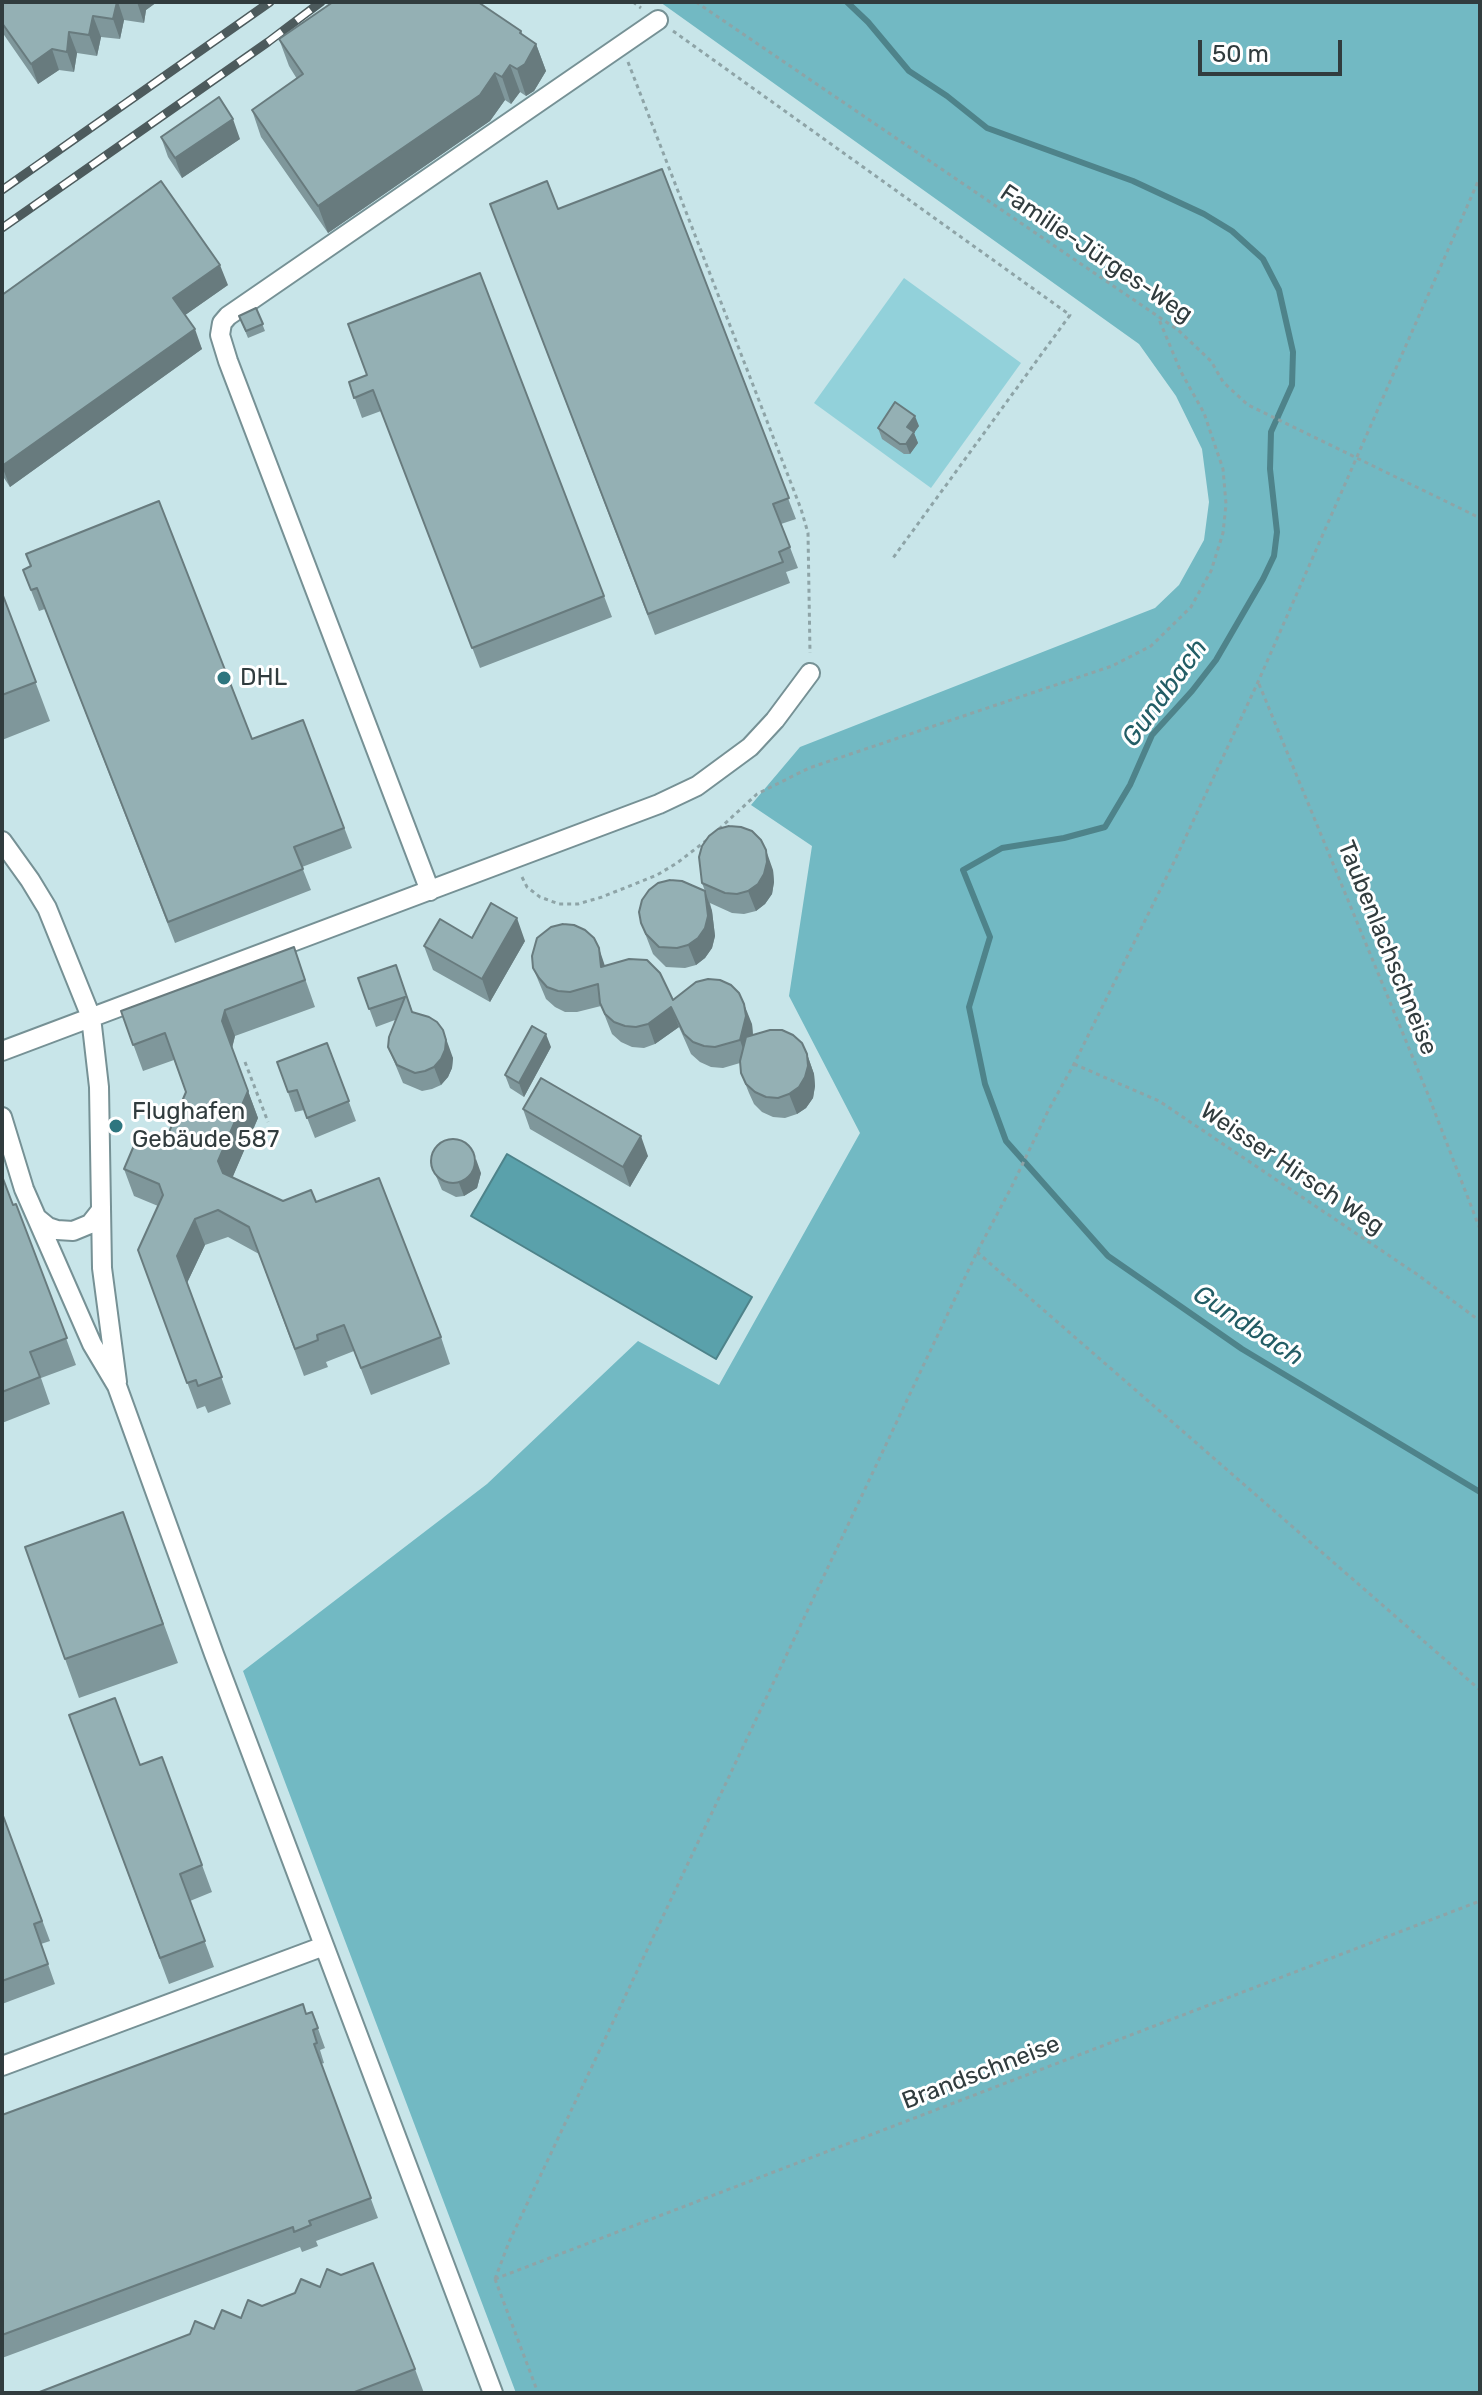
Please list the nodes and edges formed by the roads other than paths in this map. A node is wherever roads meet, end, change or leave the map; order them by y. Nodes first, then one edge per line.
1 (658, 20) road end
2 (810, 673) road end
3 (2, 841) edge
4 (430, 891) junction
5 (91, 1017) junction
6 (2, 1051) edge
7 (2, 1117) edge
8 (101, 1210) junction
9 (37, 1218) junction
10 (117, 1386) junction
11 (324, 1946) junction
12 (2, 2066) edge
13 (493, 2393) edge

1 - 4 lane
2 - 4 lane
3 - 5 lane
4 - 5 lane
5 - 6 lane
5 - 8 lane
7 - 9 lane
8 - 9 lane
8 - 10 lane
9 - 10 lane
10 - 11 lane
11 - 12 lane
11 - 13 lane

